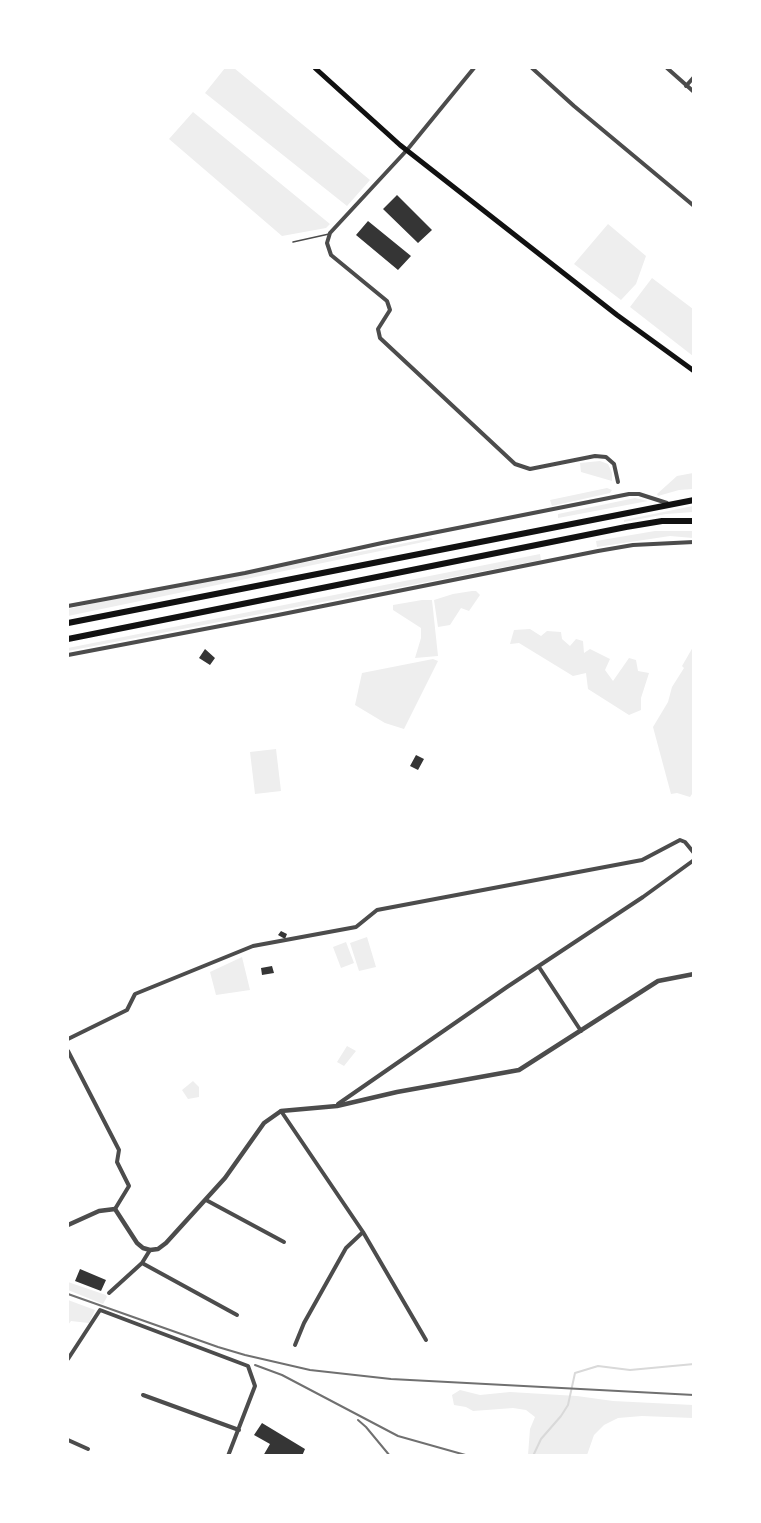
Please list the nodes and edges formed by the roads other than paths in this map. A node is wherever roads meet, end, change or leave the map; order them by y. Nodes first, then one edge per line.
1 (315, 68) edge
2 (474, 68) edge
3 (532, 68) edge
4 (667, 68) edge
5 (693, 77) edge
6 (686, 86) junction
7 (693, 92) edge
8 (406, 150) junction
9 (693, 206) edge
10 (330, 233) junction
11 (293, 242) dead end
12 (693, 371) edge
13 (618, 482) dead end
14 (693, 500) edge
15 (668, 504) junction
16 (693, 521) edge
17 (693, 542) edge
18 (68, 606) edge
19 (68, 623) edge
20 (68, 639) edge
21 (68, 655) edge
22 (693, 853) edge
23 (693, 860) edge
24 (539, 967) junction
25 (693, 974) edge
26 (581, 1031) junction
27 (68, 1039) edge
28 (68, 1051) edge
29 (337, 1106) junction
30 (281, 1111) junction
31 (206, 1200) junction
32 (115, 1209) junction
33 (68, 1225) edge
34 (363, 1232) junction
35 (284, 1242) dead end
36 (150, 1250) junction
37 (142, 1263) junction
38 (109, 1293) dead end
39 (237, 1315) dead end
40 (426, 1340) dead end
41 (295, 1345) dead end
42 (68, 1359) edge
43 (143, 1395) dead end
44 (239, 1430) junction
45 (68, 1440) edge
46 (88, 1449) dead end
47 (228, 1455) edge

1 - 8 main road
2 - 8 street
3 - 9 street
4 - 6 street
5 - 6 street
6 - 7 street
8 - 10 street
8 - 12 main road
10 - 11 lane
10 - 13 street
14 - 15 main road
15 - 18 street
15 - 19 main road
16 - 20 main road
17 - 21 street
22 - 27 street
23 - 24 street
24 - 26 street
24 - 29 street
25 - 26 street
26 - 29 street
28 - 32 street
29 - 30 street
30 - 31 street
30 - 34 street
31 - 35 street
31 - 36 street
32 - 33 street
32 - 36 street
34 - 40 street
34 - 41 street
36 - 37 street
37 - 38 street
37 - 39 street
42 - 44 street
43 - 44 street
44 - 47 street
45 - 46 street

